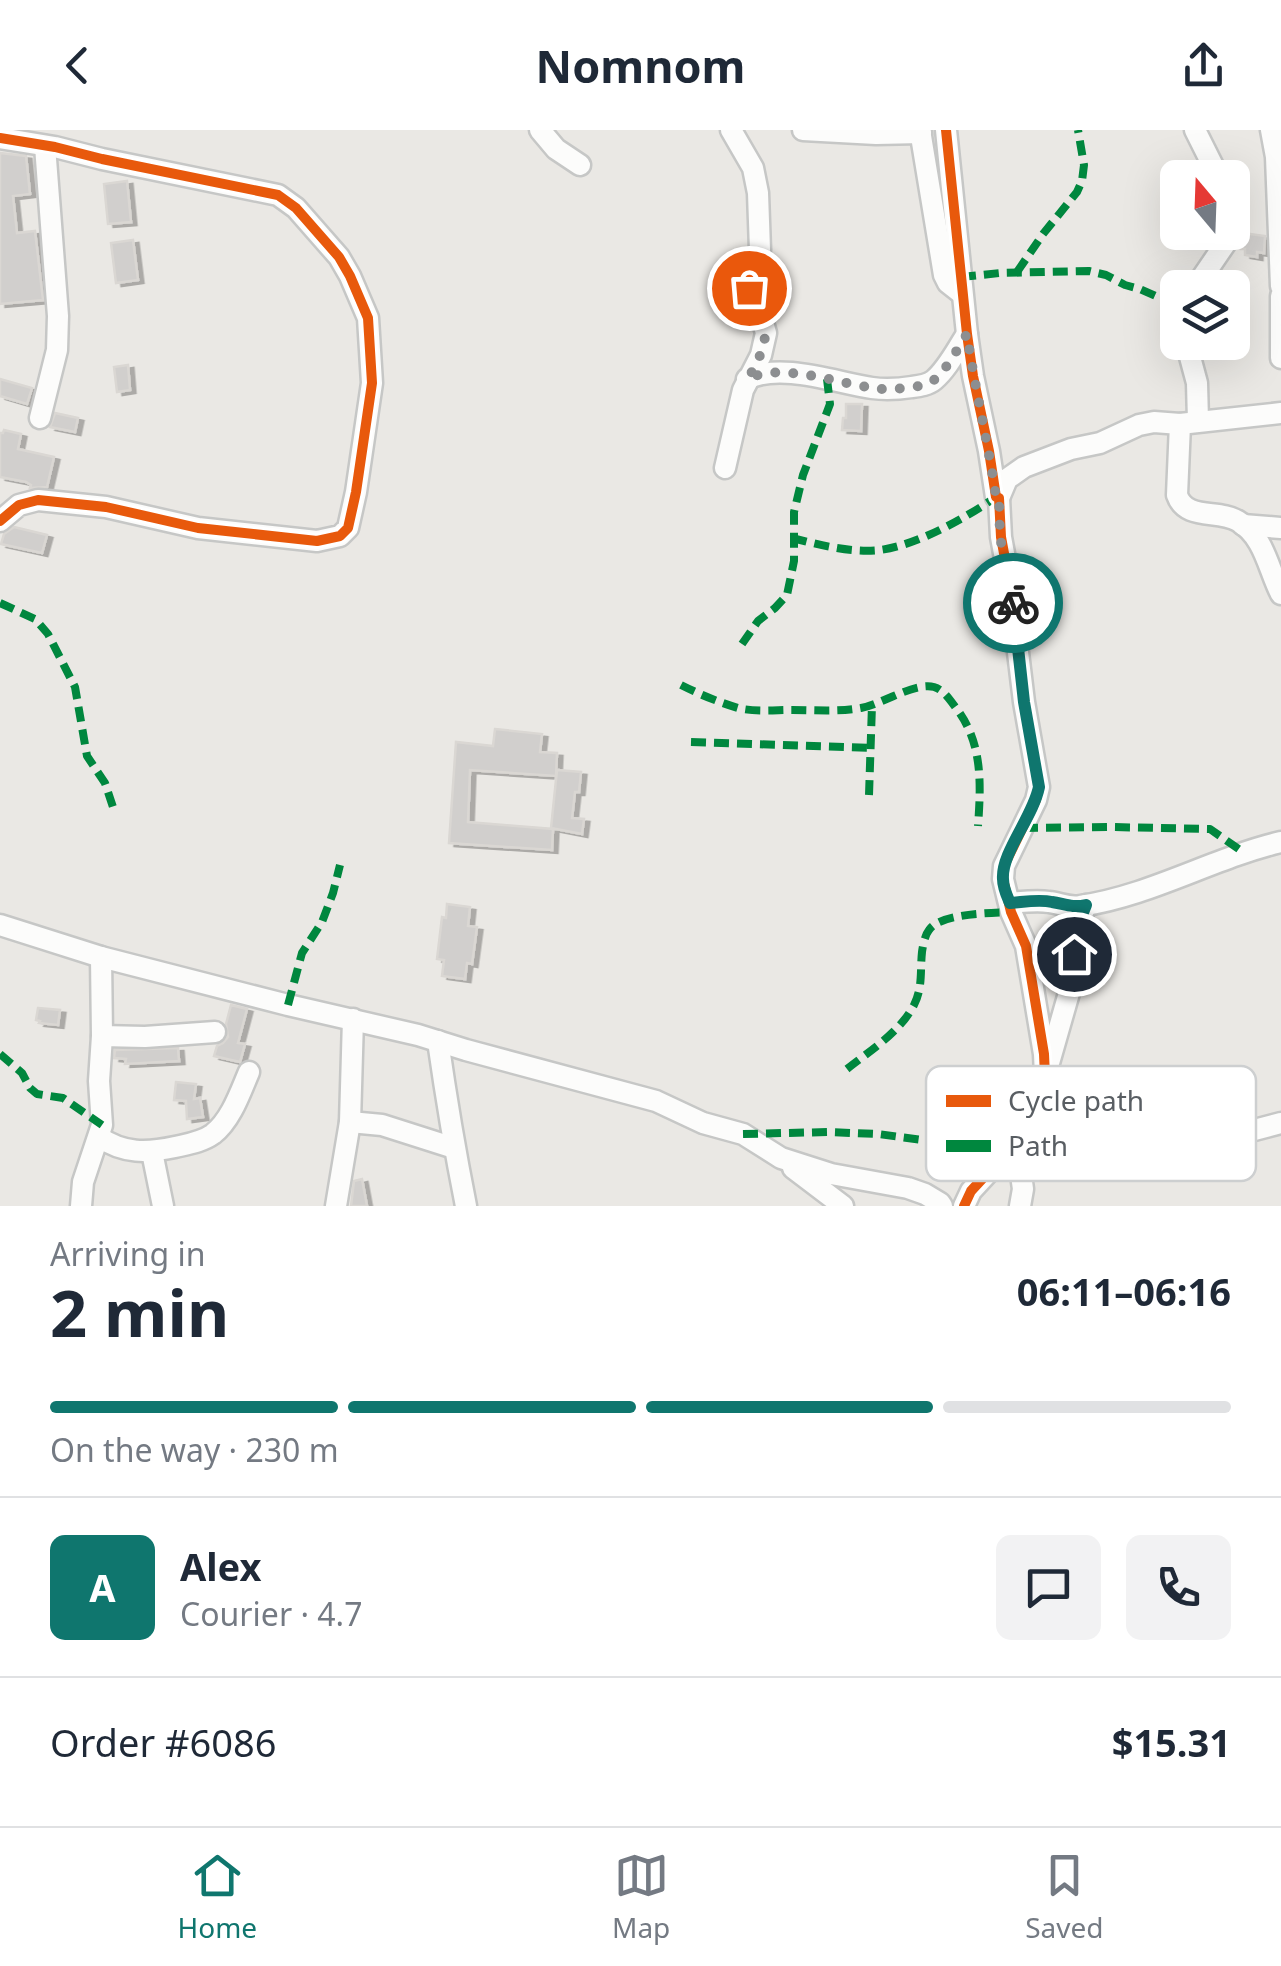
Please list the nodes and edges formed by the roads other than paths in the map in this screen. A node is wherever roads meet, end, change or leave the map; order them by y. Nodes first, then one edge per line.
1 (540, 130) edge
2 (731, 130) edge
3 (803, 130) edge
4 (946, 130) edge
5 (1195, 130) edge
6 (1271, 130) edge
7 (921, 132) edge
8 (0, 138) edge
9 (45, 146) junction
10 (1210, 160) edge
11 (580, 165) dead end
12 (1281, 286) edge
13 (962, 294) junction
14 (1281, 296) edge
15 (1281, 317) edge
16 (967, 334) junction
17 (1281, 358) edge
18 (1192, 360) edge
19 (748, 379) junction
20 (1281, 413) edge
21 (40, 418) dead end
22 (1189, 422) junction
23 (725, 468) dead end
24 (999, 498) junction
25 (0, 521) edge
26 (1243, 525) junction
27 (1281, 528) edge
28 (1281, 594) edge
29 (1281, 842) edge
30 (1010, 903) junction
31 (1086, 905) junction
32 (0, 925) edge
33 (100, 957) junction
34 (353, 1019) junction
35 (215, 1032) dead end
36 (102, 1036) junction
37 (438, 1041) junction
38 (1045, 1066) edge
39 (1048, 1066) edge
40 (249, 1072) dead end
41 (350, 1122) junction
42 (1281, 1123) edge
43 (1256, 1130) edge
44 (99, 1137) junction
45 (450, 1148) dead end
46 (152, 1152) junction
47 (781, 1158) junction
48 (986, 1181) edge
49 (1019, 1181) edge
50 (967, 1198) edge
51 (941, 1204) edge
52 (80, 1206) edge
53 (162, 1206) edge
54 (336, 1206) edge
55 (466, 1206) edge
56 (843, 1206) edge
57 (1020, 1206) edge

1 - 11 street
2 - 19 street
3 - 7 street
4 - 13 street
5 - 10 street
6 - 12 street
7 - 13 street
8 - 9 street
9 - 21 street
9 - 25 street
13 - 16 street
14 - 15 street
15 - 17 street
16 - 19 street
16 - 24 street
18 - 22 street
19 - 23 street
20 - 22 street
22 - 24 street
22 - 26 street
24 - 30 street
26 - 27 street
26 - 28 street
29 - 31 street
30 - 31 street
30 - 38 street
31 - 39 street
32 - 33 street
33 - 34 street
33 - 36 street
34 - 37 street
34 - 41 street
35 - 36 street
36 - 44 street
37 - 47 street
37 - 55 street
40 - 46 street
41 - 45 street
41 - 54 street
42 - 43 street
44 - 46 street
44 - 52 street
46 - 53 street
47 - 51 street
47 - 56 street
48 - 50 street
49 - 57 street
50 - 51 street

